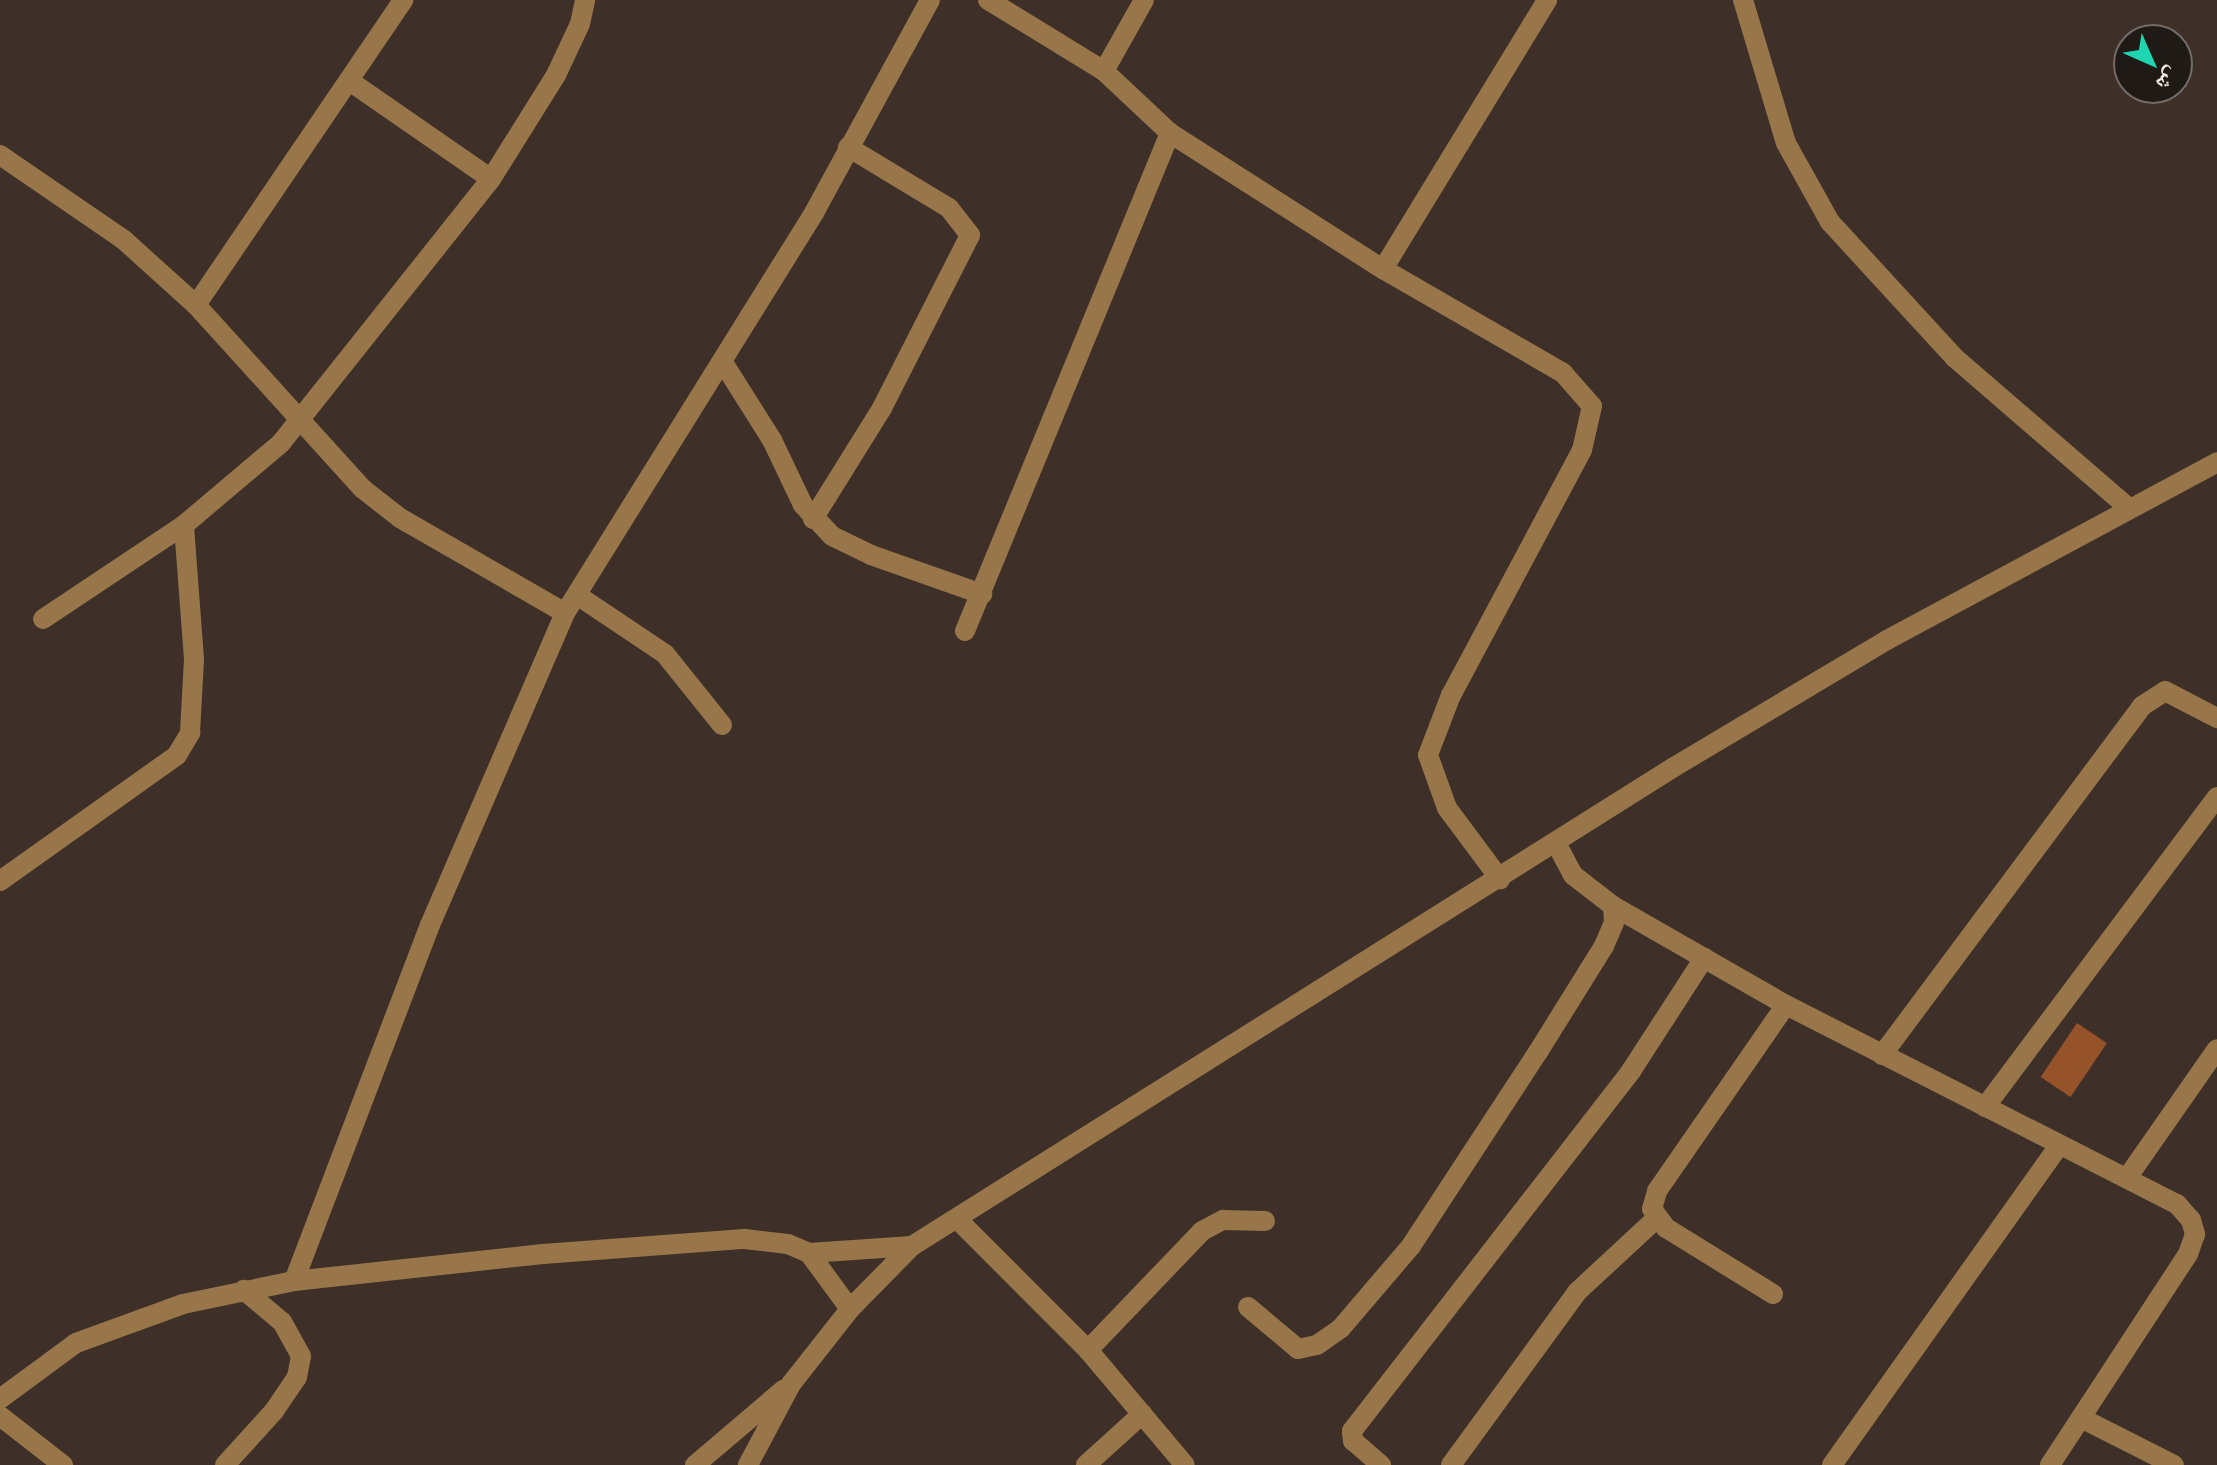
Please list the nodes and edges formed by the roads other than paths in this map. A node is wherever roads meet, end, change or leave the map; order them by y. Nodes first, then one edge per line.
1 (403, 0) edge
2 (585, 0) edge
3 (930, 0) edge
4 (988, 0) edge
5 (1144, 0) edge
6 (1547, 0) edge
7 (1743, 0) edge
8 (1104, 71) junction
9 (351, 82) junction
10 (1170, 133) junction
11 (848, 147) junction
12 (0, 155) edge
13 (491, 179) junction
14 (1383, 269) junction
15 (196, 305) junction
16 (724, 364) junction
17 (300, 421) junction
18 (2217, 462) edge
19 (2129, 508) junction
20 (813, 519) junction
21 (184, 525) junction
22 (982, 594) junction
23 (571, 604) junction
24 (43, 619) dead end
25 (965, 631) dead end
26 (2217, 718) edge
27 (722, 725) dead end
28 (2217, 797) edge
29 (1556, 843) junction
30 (1500, 879) junction
31 (0, 881) edge
32 (1613, 906) junction
33 (1704, 958) junction
34 (1786, 1005) junction
35 (2217, 1049) edge
36 (1882, 1055) junction
37 (1985, 1107) junction
38 (2059, 1145) junction
39 (2127, 1178) junction
40 (1657, 1218) junction
41 (957, 1219) junction
42 (1265, 1221) dead end
43 (912, 1246) junction
44 (809, 1253) junction
45 (294, 1281) junction
46 (244, 1290) junction
47 (1773, 1294) dead end
48 (1248, 1307) dead end
49 (850, 1309) junction
50 (1088, 1350) junction
51 (791, 1384) junction
52 (0, 1399) edge
53 (1142, 1414) junction
54 (0, 1416) edge
55 (2081, 1418) junction
56 (63, 1465) edge
57 (225, 1465) edge
58 (695, 1465) edge
59 (748, 1465) edge
60 (1086, 1465) edge
61 (1185, 1465) edge
62 (1381, 1465) edge
63 (1451, 1465) edge
64 (1832, 1465) edge
65 (2050, 1465) edge
66 (2174, 1465) edge

1 - 9 street
2 - 13 street
3 - 11 street
4 - 8 street
5 - 8 street
6 - 14 street
7 - 19 street
8 - 10 street
9 - 13 street
9 - 15 street
10 - 14 street
10 - 22 street
11 - 16 street
11 - 20 street
12 - 15 street
13 - 17 street
14 - 30 street
15 - 17 street
16 - 20 street
16 - 23 street
17 - 21 street
17 - 23 street
18 - 19 street
19 - 29 street
20 - 22 street
21 - 24 street
21 - 31 street
22 - 25 street
23 - 27 street
23 - 45 street
26 - 36 street
28 - 37 street
29 - 30 street
29 - 32 street
30 - 41 street
32 - 33 street
32 - 48 street
33 - 34 street
33 - 62 street
34 - 36 street
34 - 40 street
35 - 39 street
36 - 37 street
37 - 38 street
38 - 39 street
38 - 64 street
39 - 55 street
40 - 47 street
40 - 63 street
41 - 43 street
41 - 50 street
42 - 50 street
43 - 44 street
43 - 49 street
44 - 45 street
44 - 49 street
45 - 46 street
46 - 52 street
46 - 57 street
49 - 51 street
50 - 53 street
51 - 58 street
51 - 59 street
53 - 60 street
53 - 61 street
54 - 56 street
55 - 65 street
55 - 66 street

